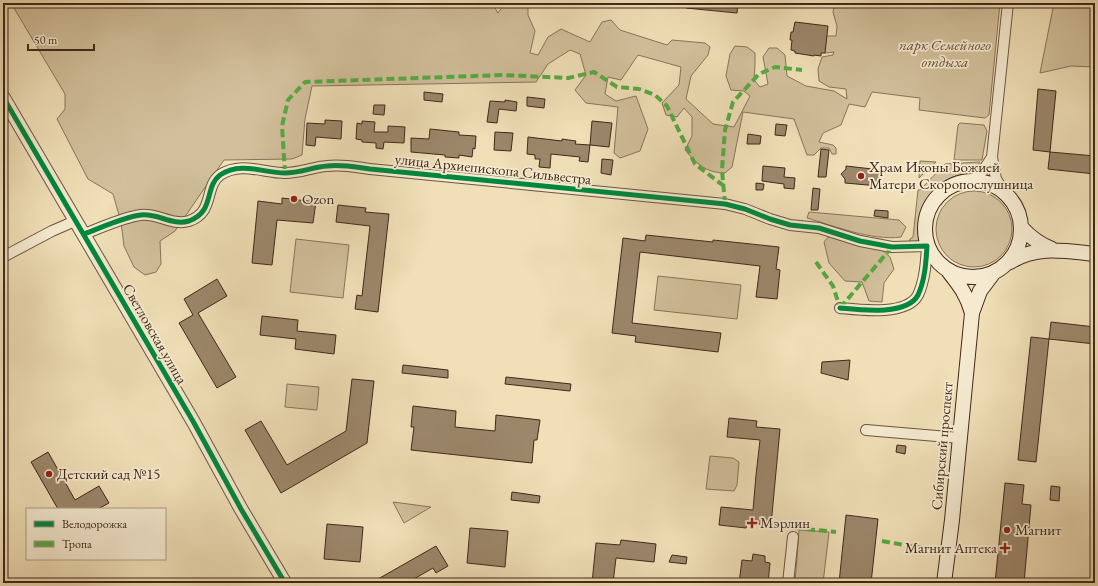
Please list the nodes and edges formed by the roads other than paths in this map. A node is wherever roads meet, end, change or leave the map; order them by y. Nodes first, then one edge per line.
1 (1008, 3) edge
2 (3, 97) edge
3 (992, 157) junction
4 (971, 181) junction
5 (1003, 190) junction
6 (75, 221) junction
7 (1022, 228) junction
8 (84, 234) junction
9 (927, 246) junction
10 (1052, 249) junction
11 (1095, 254) edge
12 (3, 257) edge
13 (1009, 262) junction
14 (949, 272) junction
15 (992, 274) junction
16 (840, 308) dead end
17 (972, 313) junction
18 (866, 430) dead end
19 (960, 438) junction
20 (793, 537) dead end
21 (286, 583) edge
22 (788, 583) edge
23 (944, 583) edge

1 - 3 street
2 - 6 street, Светловская улица
3 - 4 street
3 - 5 street
4 - 5 main road
4 - 9 main road
5 - 7 main road
6 - 8 street, Светловская улица
6 - 12 street
7 - 10 main road
7 - 13 main road
8 - 9 street, улица Архиепископа Сильвестра
8 - 21 street, Светловская улица
9 - 14 main road
9 - 16 street
10 - 11 main road
10 - 13 main road
13 - 15 main road
14 - 15 main road
14 - 17 main road
15 - 17 main road
17 - 19 main road, Сибирский проспект
18 - 19 street
19 - 23 main road, Сибирский проспект
20 - 22 street

